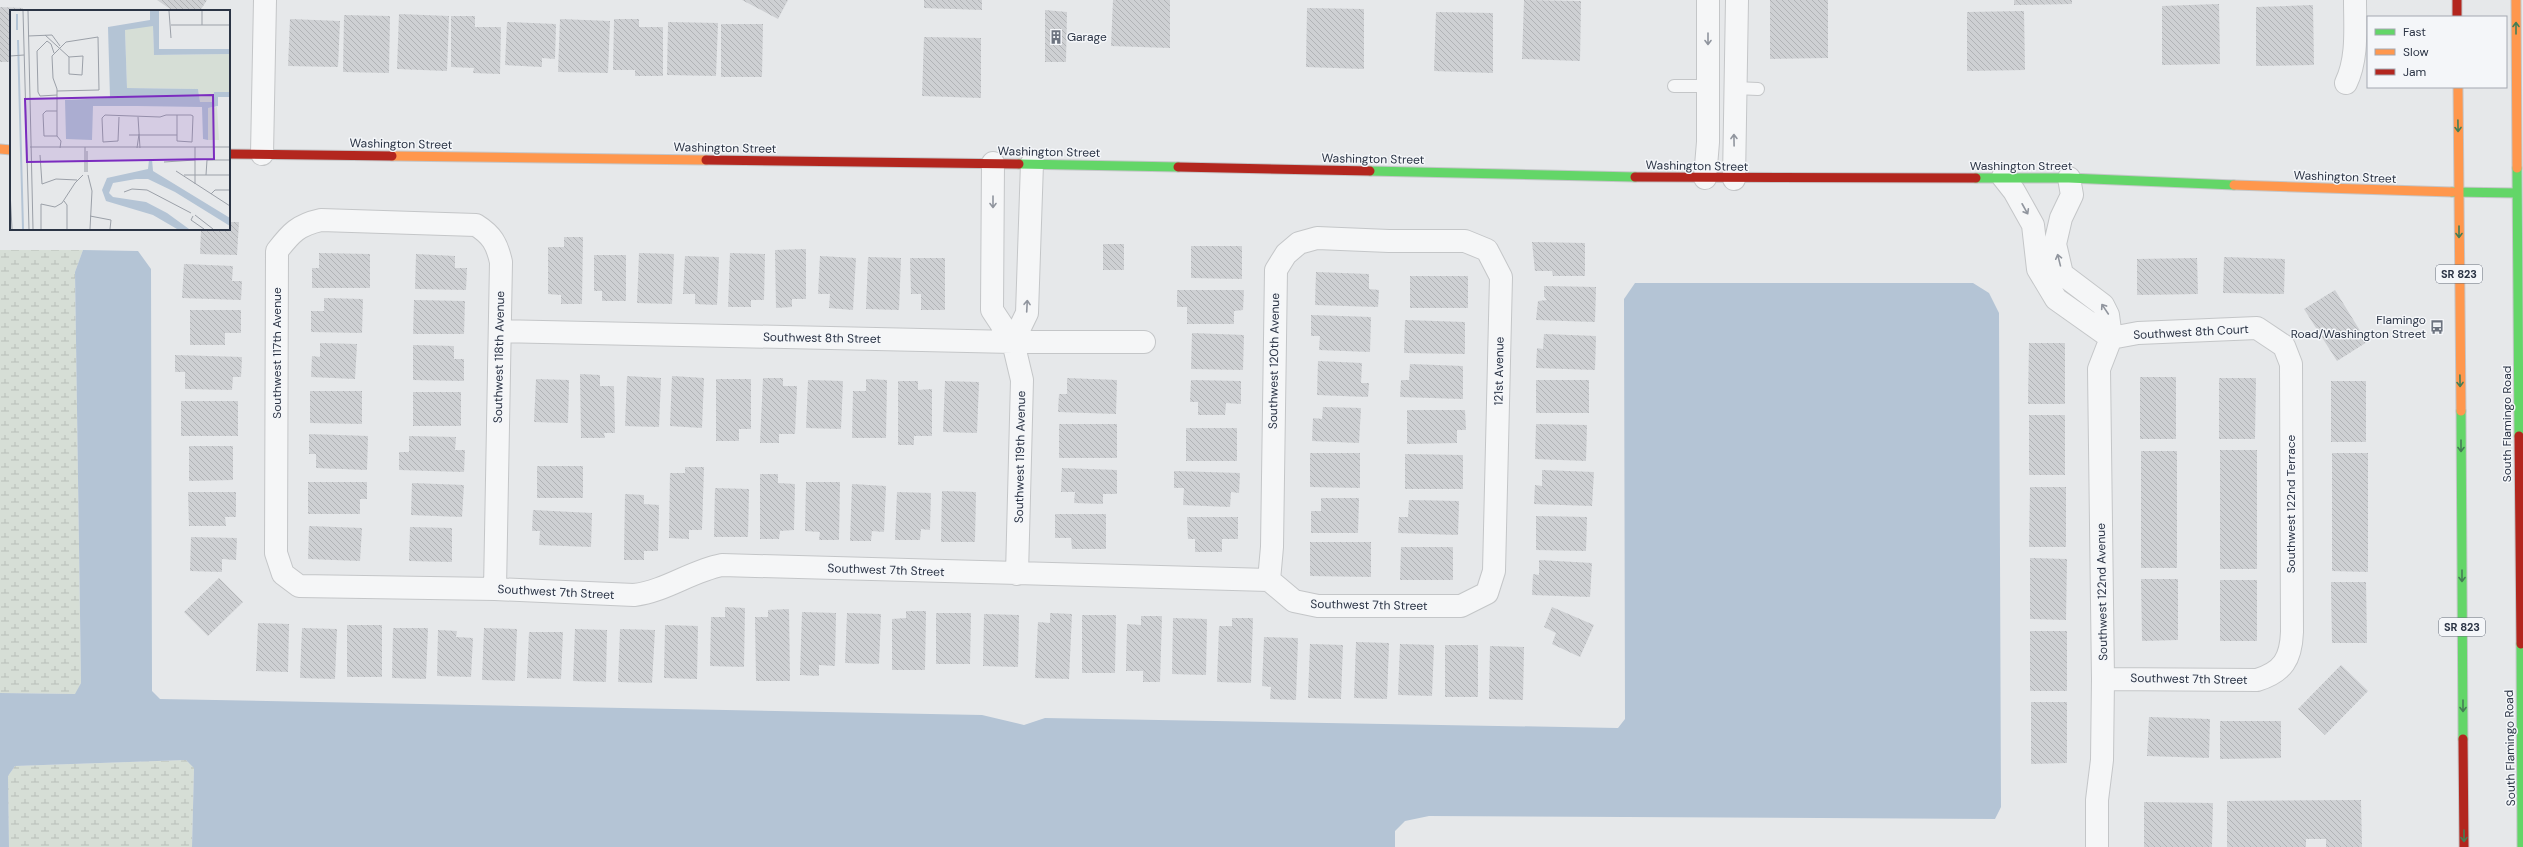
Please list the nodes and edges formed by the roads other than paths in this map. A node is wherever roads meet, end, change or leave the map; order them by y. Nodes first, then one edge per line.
1 (265, 0) edge
2 (1708, 0) edge
3 (1737, 0) edge
4 (2355, 0) edge
5 (2457, 0) edge
6 (2516, 0) edge
7 (2457, 16) edge
8 (2346, 83) dead end
9 (1674, 86) dead end
10 (1707, 86) junction
11 (1736, 88) junction
12 (2458, 88) edge
13 (1758, 89) dead end
14 (0, 149) edge
15 (10, 150) edge
16 (230, 154) edge
17 (262, 154) junction
18 (993, 163) junction
19 (1032, 163) junction
20 (2003, 177) junction
21 (1705, 178) junction
22 (2069, 178) junction
23 (1734, 179) junction
24 (2459, 192) junction
25 (2517, 193) junction
26 (385, 221) joint
27 (1389, 241) joint
28 (500, 331) junction
29 (2270, 335) joint
30 (2111, 338) junction
31 (1013, 342) junction
32 (1144, 342) dead end
33 (283, 574) joint
34 (1017, 574) junction
35 (1269, 580) junction
36 (495, 589) junction
37 (1487, 593) joint
38 (2274, 675) joint
39 (2104, 679) junction
40 (2097, 847) edge
41 (2464, 847) edge
42 (2522, 847) edge

1 - 17 street
2 -> 10 street
3 - 11 street
4 - 8 street
5 - 7 main road
25 -> 6 main road, South Flamingo Road
9 - 10 lane
10 - 11 street
10 - 21 street
11 - 13 lane
23 -> 11 street
12 -> 24 main road, SR 823
14 - 15 main road
16 - 17 main road, Washington Street
17 - 18 main road, Washington Street
18 - 19 main road, Washington Street
18 -> 31 street, Southwest 119th Avenue
19 - 21 main road, Washington Street
31 -> 19 street
20 - 22 main road, Washington Street
20 - 23 main road, Washington Street
20 -> 30 street
21 - 23 main road, Washington Street
22 - 24 main road, Washington Street
30 -> 22 street, Southwest 122nd Avenue
24 - 25 main road, Washington Street
24 -> 41 main road, SR 823
25 - 42 main road, South Flamingo Road
26 - 28 street, Southwest 118th Avenue
26 - 33 street, Southwest 117th Avenue
27 - 35 street, Southwest 120th Avenue
27 - 37 street, 121st Avenue
28 - 31 street, Southwest 8th Street
28 - 36 street, Southwest 118th Avenue
29 - 30 street, Southwest 8th Court
29 - 38 street, Southwest 122nd Terrace
30 - 39 street, Southwest 122nd Avenue
31 - 32 street, Southwest 8th Street
31 - 34 street, Southwest 119th Avenue
33 - 36 street, Southwest 7th Street
34 - 35 street, Southwest 7th Street
34 - 36 street, Southwest 7th Street
35 - 37 street, Southwest 7th Street
38 - 39 street, Southwest 7th Street
39 - 40 street, Southwest 122nd Avenue

